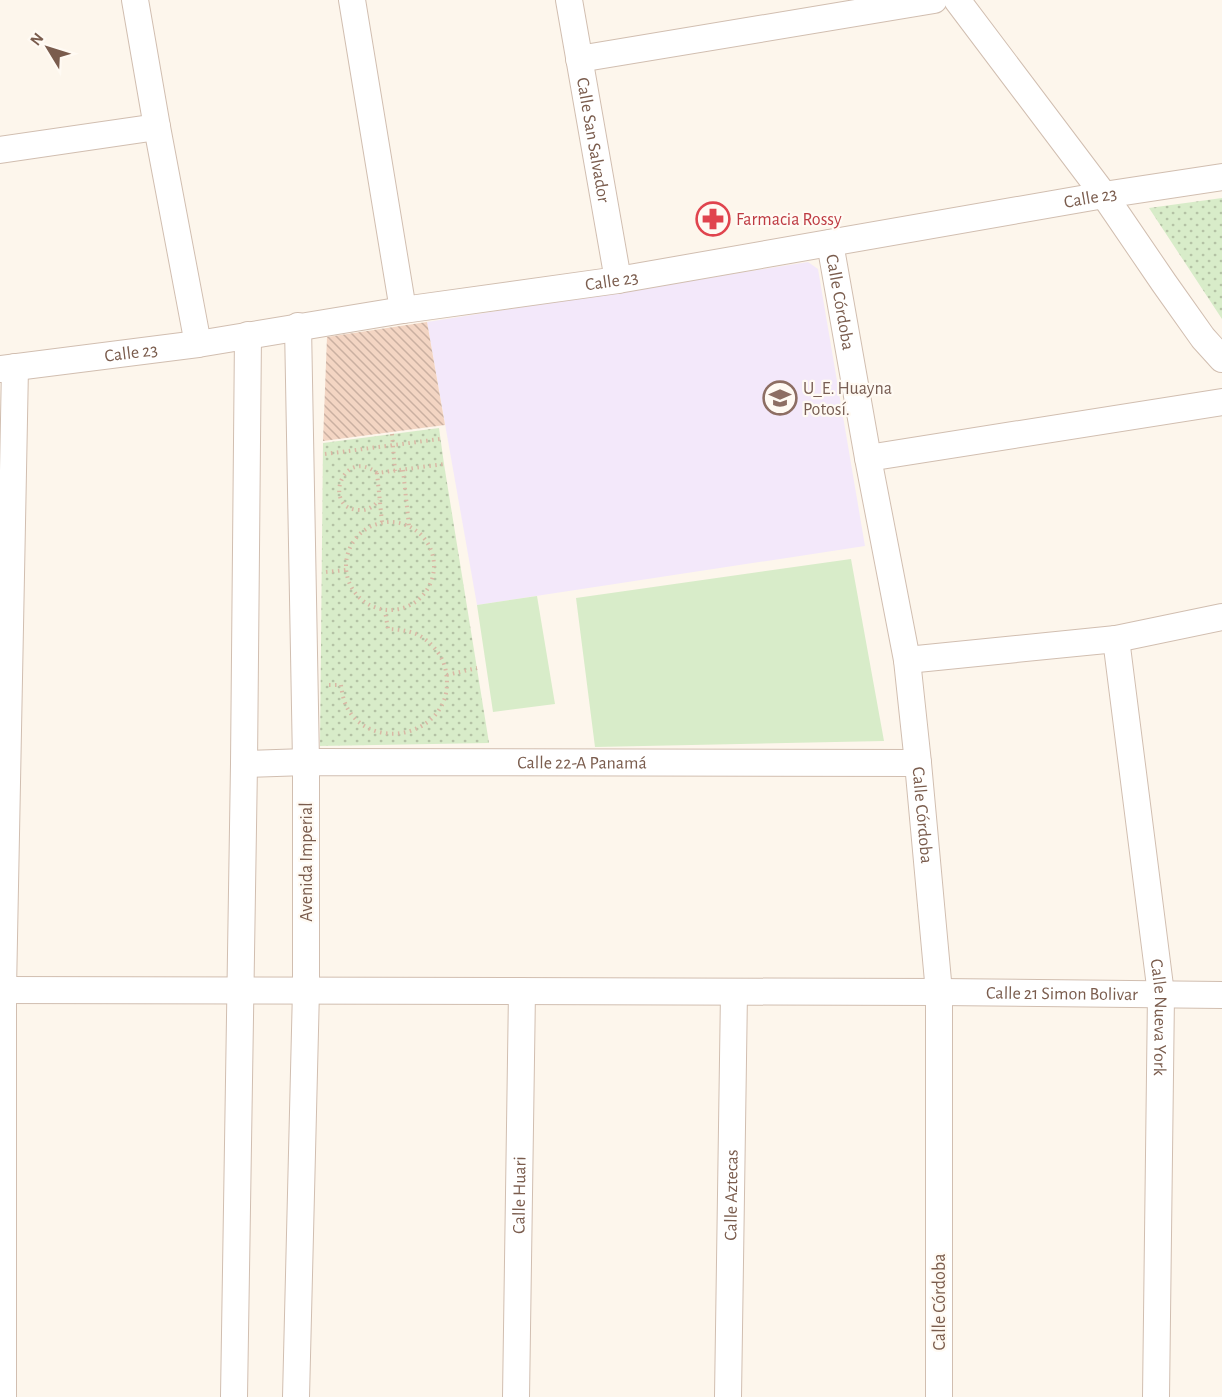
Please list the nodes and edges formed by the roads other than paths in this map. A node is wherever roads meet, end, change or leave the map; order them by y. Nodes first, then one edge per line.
1 (135, 0) edge
2 (352, 0) edge
3 (569, 0) edge
4 (934, 0) edge
5 (957, 0) edge
6 (579, 59) junction
7 (157, 127) junction
8 (0, 150) edge
9 (1222, 177) edge
10 (1104, 195) junction
11 (830, 243) junction
12 (618, 280) junction
13 (403, 310) junction
14 (298, 326) junction
15 (248, 335) junction
16 (198, 344) junction
17 (1222, 359) edge
18 (8, 368) edge
19 (1222, 402) edge
20 (868, 458) junction
21 (1222, 617) edge
22 (1116, 639) junction
23 (908, 660) junction
24 (306, 762) junction
25 (918, 763) junction
26 (244, 764) junction
27 (1, 990) edge
28 (240, 990) junction
29 (306, 990) junction
30 (522, 991) junction
31 (734, 992) junction
32 (939, 992) junction
33 (1161, 994) junction
34 (1222, 995) edge
35 (3, 1397) edge
36 (234, 1397) edge
37 (296, 1397) edge
38 (516, 1397) edge
39 (728, 1397) edge
40 (939, 1397) edge
41 (1156, 1397) edge

1 - 7 street
2 - 13 street
3 - 6 street, Calle San Salvador
4 - 6 street
5 - 10 street
6 - 12 street, Calle San Salvador
7 - 8 street
7 - 16 street
9 - 10 street, Calle 23
10 - 11 street, Calle 23
10 - 17 street
11 - 12 street, Calle 23
11 - 20 street, Calle Córdoba
12 - 13 street, Calle 23
13 - 14 street, Calle 23
14 - 15 street, Calle 23
14 - 24 street, Avenida Imperial
15 - 16 street, Calle 23
15 - 26 street
16 - 18 street, Calle 23
18 - 27 street
19 - 20 street
20 - 23 street, Calle Córdoba
21 - 22 street
22 - 23 street
22 - 33 street, Calle Nueva York
23 - 25 street, Calle Córdoba
24 - 25 street, Calle 22-A Panamá
24 - 26 street, Calle 22-A Panamá
24 - 29 street, Avenida Imperial
25 - 32 street, Calle Córdoba
26 - 28 street
27 - 28 street, Calle 21 Simon Bolivar
27 - 35 street
28 - 29 street, Calle 21 Simon Bolivar
28 - 36 street
29 - 30 street, Calle 21 Simon Bolivar
29 - 37 street, Avenida Imperial
30 - 31 street, Calle 21 Simon Bolivar
30 - 38 street, Calle Huari
31 - 32 street, Calle 21 Simon Bolivar
31 - 39 street, Calle Aztecas
32 - 33 street, Calle 21 Simon Bolivar
32 - 40 street, Calle Córdoba
33 - 34 street, Calle 21 Simon Bolivar
33 - 41 street, Calle Nueva York

